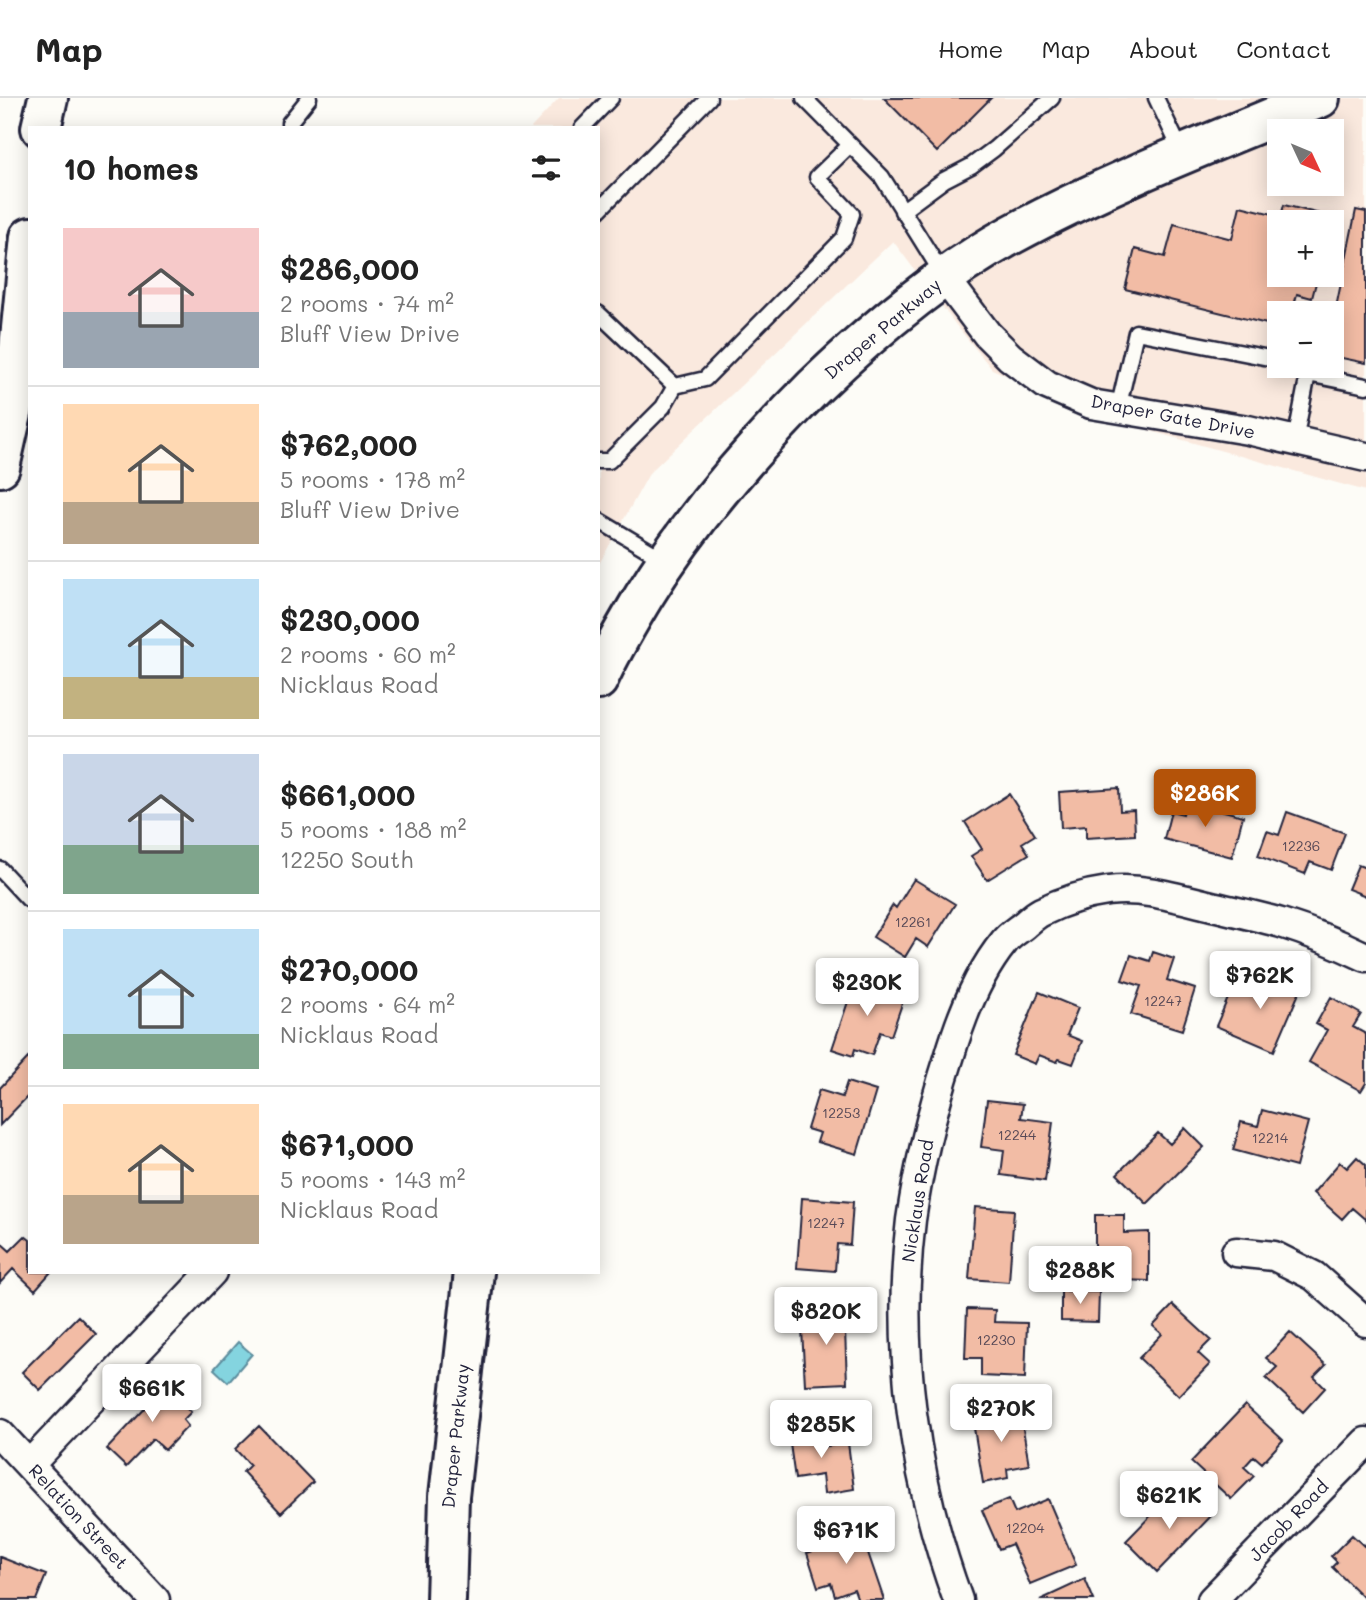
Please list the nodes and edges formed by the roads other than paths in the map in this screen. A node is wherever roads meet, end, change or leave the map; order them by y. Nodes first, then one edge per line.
1 (48, 98) edge
2 (309, 98) edge
3 (611, 98) edge
4 (709, 98) edge
5 (804, 98) edge
6 (1052, 98) edge
7 (1156, 98) edge
8 (1320, 98) edge
9 (289, 123) dead end
10 (41, 126) edge
11 (584, 126) edge
12 (850, 145) junction
13 (1183, 154) junction
14 (600, 209) edge
15 (902, 211) junction
16 (28, 246) edge
17 (944, 277) junction
18 (600, 315) edge
19 (1267, 358) edge
20 (1307, 378) edge
21 (1327, 378) edge
22 (675, 386) junction
23 (1366, 386) edge
24 (1118, 409) junction
25 (1295, 441) junction
26 (1366, 457) edge
27 (600, 461) edge
28 (0, 467) edge
29 (600, 521) edge
30 (666, 561) junction
31 (600, 676) edge
32 (0, 869) edge
33 (28, 898) edge
34 (1366, 957) edge
35 (1236, 1252) dead end
36 (210, 1274) edge
37 (474, 1274) edge
38 (1366, 1322) edge
39 (0, 1434) edge
40 (1366, 1442) edge
41 (29, 1465) junction
42 (155, 1600) edge
43 (446, 1600) edge
44 (958, 1600) edge
45 (1212, 1600) edge

1 - 10 main road
2 - 9 lane
3 - 11 lane
4 - 14 lane
5 - 12 lane
6 - 15 lane
7 - 13 lane
8 - 13 main road, Draper Parkway
12 - 15 lane
12 - 22 lane
13 - 17 main road, Draper Parkway
15 - 17 lane
16 - 28 main road
17 - 24 street, Draper Gate Drive
17 - 30 main road, Draper Parkway
18 - 22 lane
19 - 24 lane
20 - 25 lane
21 - 23 lane
22 - 27 lane
24 - 25 street, Draper Gate Drive
25 - 26 street, Draper Gate Drive
29 - 30 lane
30 - 31 main road, Draper Parkway
32 - 33 lane
34 - 44 street, Nicklaus Road
35 - 38 street
36 - 41 street
37 - 43 main road, Draper Parkway
39 - 41 street, Relation Street
40 - 45 street, Jacob Road
41 - 42 street, Relation Street

